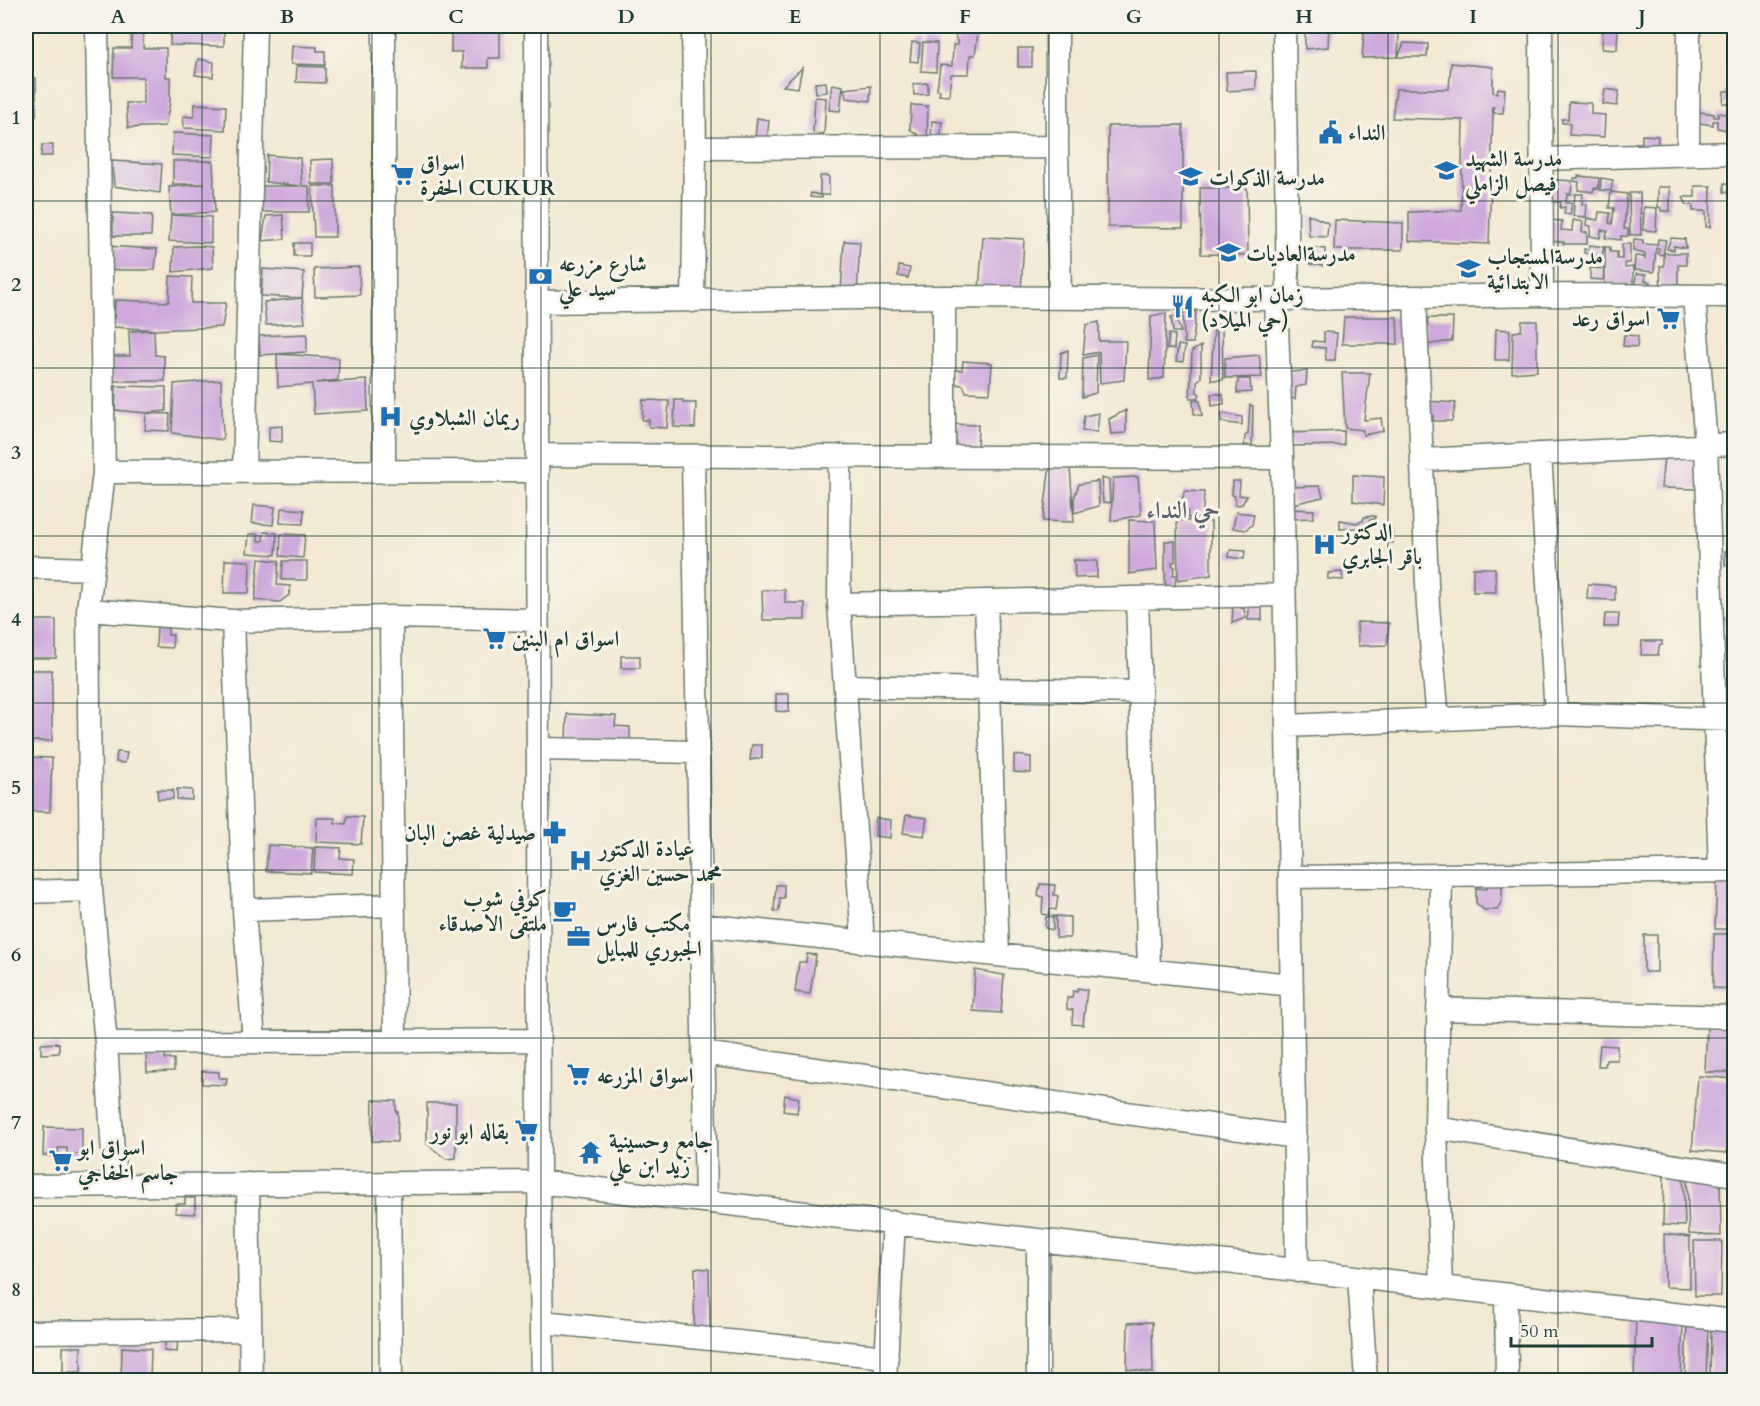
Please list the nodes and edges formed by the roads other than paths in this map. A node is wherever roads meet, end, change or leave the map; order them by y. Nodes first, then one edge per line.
1 (97, 26) edge
2 (255, 26) edge
3 (384, 26) edge
4 (536, 26) edge
5 (693, 26) edge
6 (1057, 26) edge
7 (1284, 26) edge
8 (1541, 26) edge
9 (1689, 26) edge
10 (1057, 147) junction
11 (695, 148) junction
12 (1734, 153) edge
13 (1688, 154) junction
14 (1542, 159) junction
15 (1542, 295) junction
16 (1694, 296) junction
17 (1734, 296) edge
18 (944, 297) junction
19 (1060, 297) junction
20 (1415, 298) junction
21 (1282, 299) junction
22 (693, 301) junction
23 (537, 302) junction
24 (1734, 444) edge
25 (1707, 445) junction
26 (1540, 454) junction
27 (693, 456) junction
28 (840, 456) junction
29 (944, 457) junction
30 (1282, 458) junction
31 (1423, 459) junction
32 (537, 463) junction
33 (104, 472) junction
34 (244, 472) junction
35 (384, 472) junction
36 (26, 567) edge
37 (93, 569) junction
38 (1284, 595) junction
39 (1137, 598) junction
40 (986, 601) junction
41 (839, 604) junction
42 (88, 610) junction
43 (391, 617) junction
44 (537, 620) junction
45 (233, 621) junction
46 (845, 686) junction
47 (990, 689) junction
48 (1140, 692) junction
49 (1557, 714) junction
50 (1438, 720) junction
51 (1725, 720) edge
52 (1287, 726) junction
53 (538, 749) junction
54 (698, 752) junction
55 (1727, 871) edge
56 (1441, 875) junction
57 (1290, 877) junction
58 (91, 890) junction
59 (26, 892) edge
60 (393, 905) junction
61 (244, 910) junction
62 (701, 925) junction
63 (863, 941) junction
64 (998, 955) junction
65 (1149, 970) junction
66 (1292, 985) junction
67 (1438, 1009) junction
68 (1734, 1017) edge
69 (394, 1040) junction
70 (539, 1040) junction
71 (254, 1042) junction
72 (106, 1043) junction
73 (703, 1053) junction
74 (1436, 1128) junction
75 (1294, 1137) junction
76 (1734, 1175) edge
77 (539, 1182) junction
78 (389, 1183) junction
79 (248, 1184) junction
80 (26, 1186) edge
81 (115, 1186) junction
82 (706, 1201) junction
83 (894, 1222) junction
84 (1038, 1241) junction
85 (1297, 1271) junction
86 (1359, 1278) junction
87 (1441, 1288) junction
88 (1506, 1296) junction
89 (1734, 1321) edge
90 (542, 1322) junction
91 (250, 1330) junction
92 (26, 1332) edge
93 (887, 1357) junction
94 (251, 1380) edge
95 (391, 1380) edge
96 (543, 1380) edge
97 (885, 1380) edge
98 (1038, 1380) edge
99 (1366, 1380) edge
100 (1507, 1380) edge

1 - 33 street
2 - 34 street
3 - 35 street
4 - 23 street
5 - 11 street
6 - 10 street
7 - 21 street
8 - 14 street
9 - 13 street
10 - 11 street
10 - 19 street
11 - 22 street
12 - 13 street
13 - 14 street
14 - 15 street
15 - 16 street
15 - 20 street
16 - 17 street
16 - 25 street
18 - 19 street
18 - 22 street
18 - 29 street
19 - 21 street
20 - 21 street
20 - 31 street
21 - 30 street
22 - 23 street
23 - 32 street
24 - 25 street
25 - 26 street
25 - 51 street
26 - 31 street
26 - 49 street
27 - 28 street
27 - 32 street
27 - 54 street
28 - 29 street
28 - 41 street
29 - 30 street
30 - 38 street
31 - 50 street
32 - 35 street
32 - 44 street
33 - 34 street
33 - 37 street
34 - 35 street
36 - 37 street
37 - 42 street
38 - 39 street
38 - 52 street
39 - 40 street
39 - 48 street
40 - 41 street
40 - 47 street
41 - 46 street
42 - 45 street
42 - 58 street
43 - 44 street
43 - 45 street
43 - 60 street
44 - 53 street
45 - 61 street
46 - 47 street
46 - 63 street
47 - 48 street
47 - 64 street
48 - 65 street
49 - 50 street
49 - 51 street
50 - 52 street
51 - 55 street
52 - 57 street
53 - 54 street
53 - 70 street
54 - 62 street
55 - 56 street
56 - 57 street
56 - 67 street
57 - 66 street
58 - 59 street
58 - 72 street
60 - 61 street
60 - 69 street
61 - 71 street
62 - 63 street
62 - 73 street
63 - 64 street
64 - 65 street
65 - 66 street
66 - 75 street
67 - 68 street
67 - 74 street
69 - 70 street
69 - 71 street
70 - 77 street
71 - 72 street
72 - 81 street
73 - 75 street
73 - 82 street
74 - 76 street
74 - 87 street
75 - 85 street
77 - 78 street
77 - 82 street
77 - 90 street
78 - 79 street
78 - 95 street
79 - 81 street
79 - 91 street
80 - 81 street
82 - 83 street
83 - 84 street
83 - 93 street
84 - 85 street
84 - 98 street
85 - 86 street
86 - 87 street
86 - 99 street
87 - 88 street
88 - 89 street
88 - 100 street
90 - 93 street
90 - 96 street
91 - 92 street
91 - 94 street
93 - 97 street

